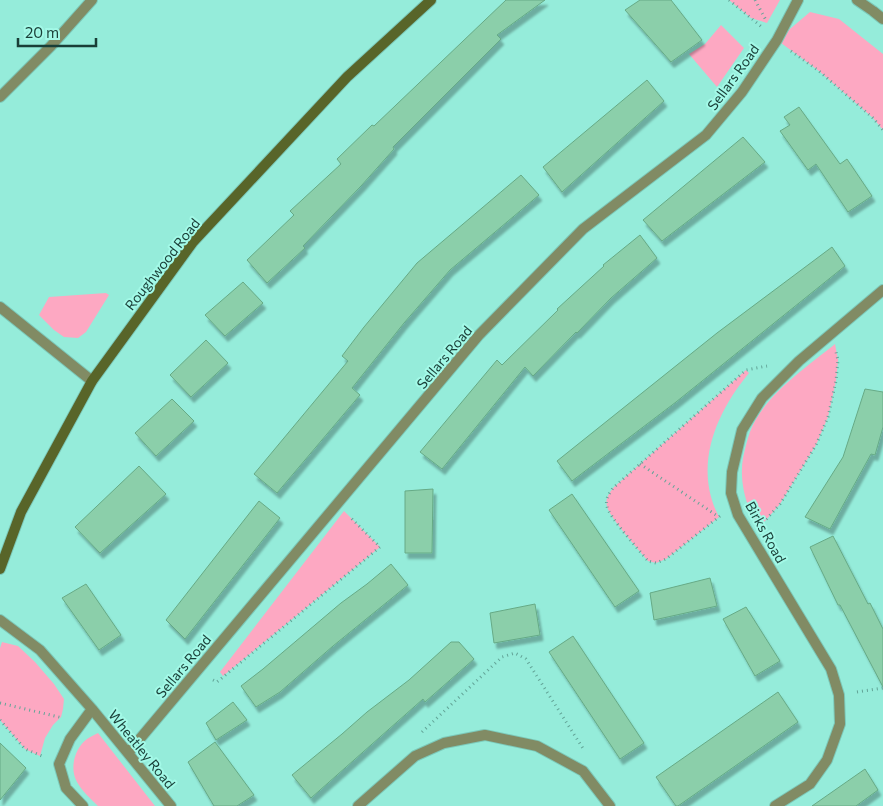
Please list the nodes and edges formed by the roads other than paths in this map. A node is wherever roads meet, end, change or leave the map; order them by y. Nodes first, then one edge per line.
1 (92, 0) edge
2 (431, 0) edge
3 (798, 0) edge
4 (857, 0) edge
5 (883, 19) edge
6 (0, 97) edge
7 (883, 290) edge
8 (0, 306) edge
9 (92, 381) junction
10 (0, 569) edge
11 (0, 620) edge
12 (92, 709) junction
13 (128, 753) junction
14 (83, 806) edge
15 (171, 806) edge
16 (358, 806) edge
17 (610, 806) edge
18 (775, 806) edge

1 - 6 street
2 - 9 street, Roughwood Road
3 - 13 street, Sellars Road
4 - 5 street
7 - 18 street, Birks Road
8 - 9 street
9 - 10 street, Roughwood Road
11 - 12 street, Wheatley Road
12 - 13 street, Wheatley Road
12 - 14 street, Wheatley Road
13 - 15 street, Wheatley Road
16 - 17 street

